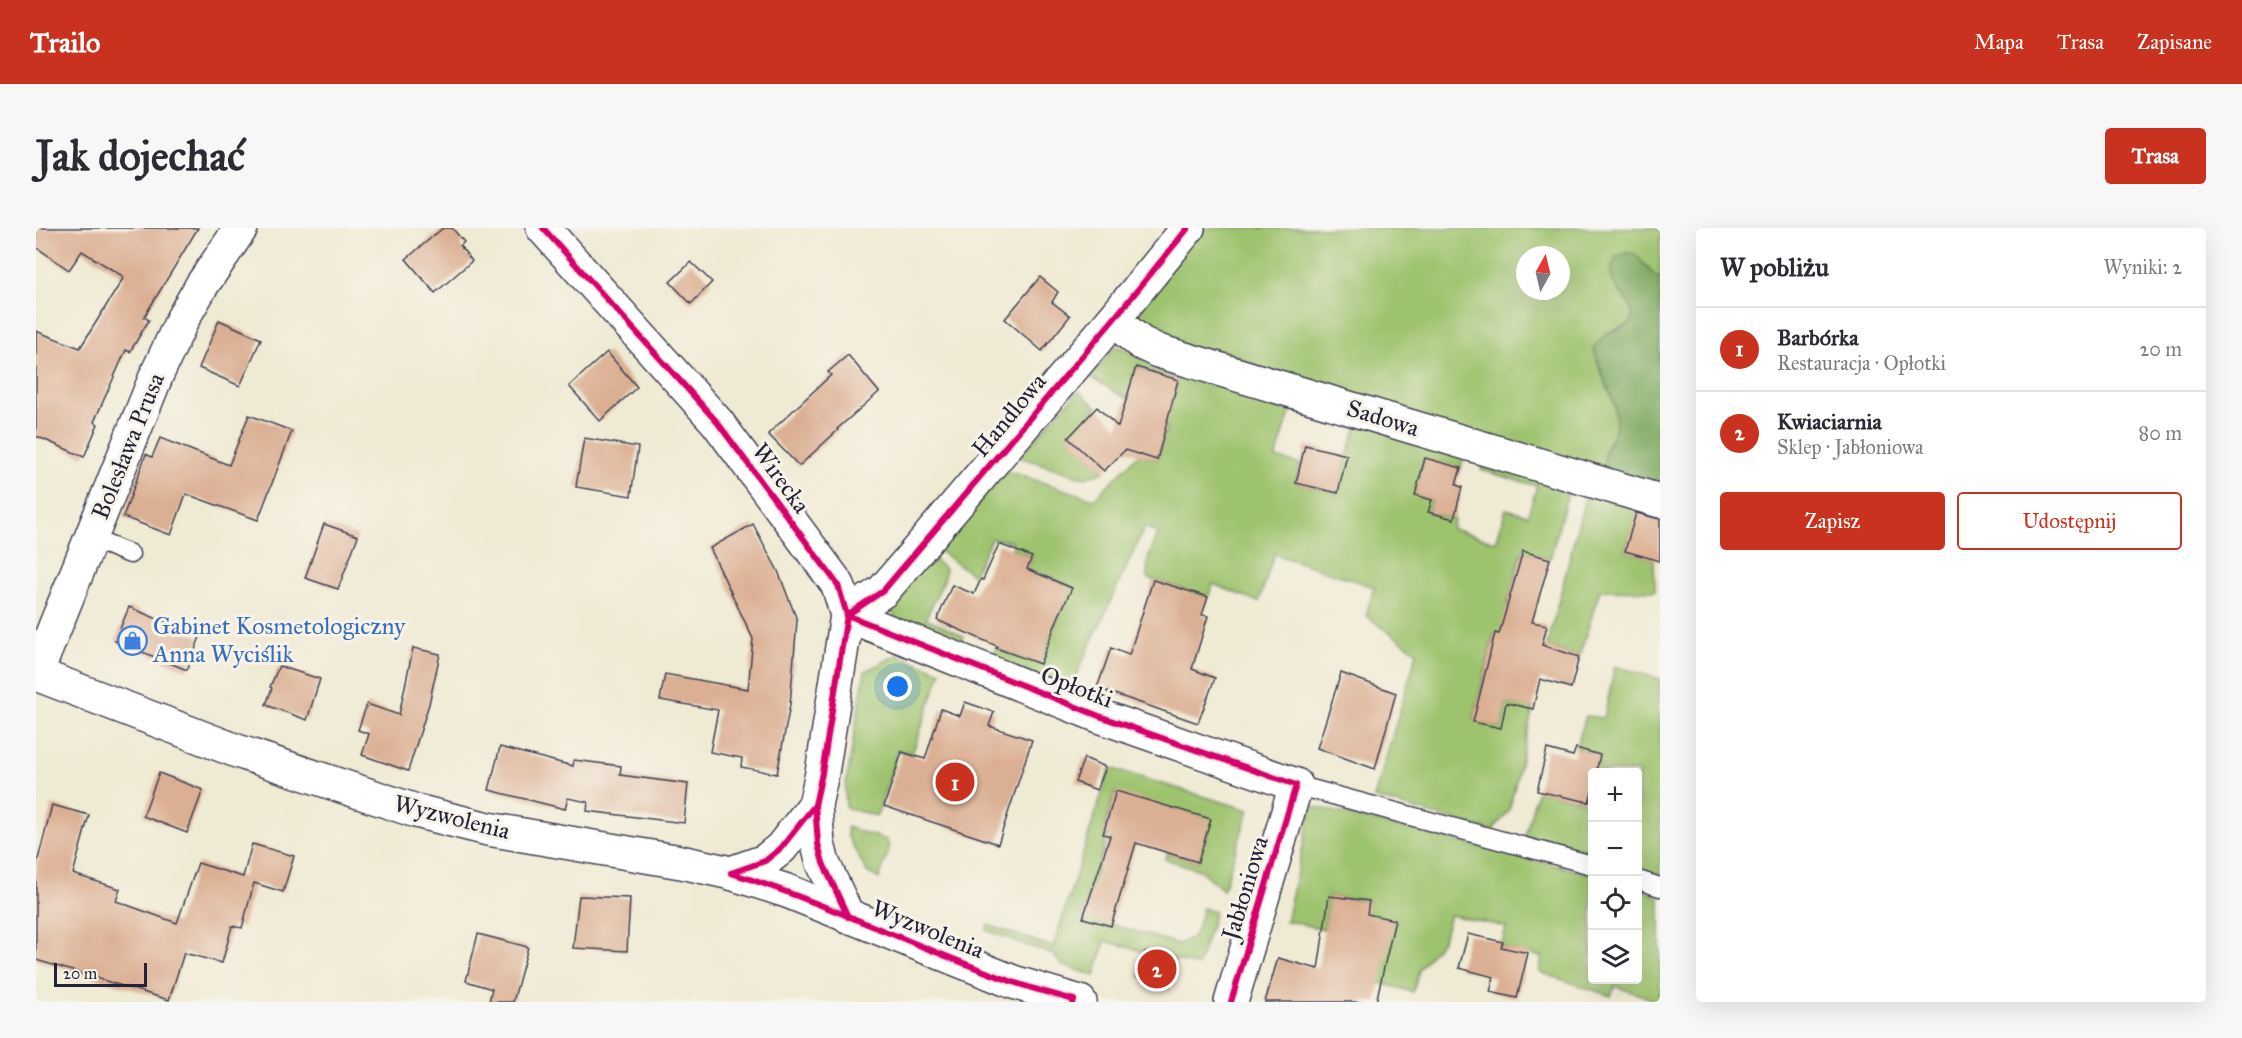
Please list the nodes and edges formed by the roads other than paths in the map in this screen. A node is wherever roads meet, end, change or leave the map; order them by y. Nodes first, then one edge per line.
1 (241, 228) edge
2 (543, 228) edge
3 (1188, 228) edge
4 (1113, 320) junction
5 (1660, 501) edge
6 (90, 538) junction
7 (130, 554) dead end
8 (847, 615) junction
9 (36, 674) edge
10 (1296, 784) junction
11 (815, 805) junction
12 (1588, 864) edge
13 (731, 873) junction
14 (1642, 881) edge
15 (1660, 887) edge
16 (848, 916) junction
17 (1076, 1002) edge
18 (1231, 1002) edge

1 - 6 street, Bolesława Prusa
2 - 8 street, Wirecka
3 - 4 street, Handlowa
4 - 5 street, Sadowa
4 - 8 street, Handlowa
6 - 7 lane
6 - 9 street, Bolesława Prusa
8 - 10 street, Opłotki
8 - 11 street, Wirecka
9 - 13 street, Wyzwolenia
10 - 12 lane, Opłotki
10 - 18 street, Jabłoniowa
11 - 13 street, Wirecka
11 - 16 street, Wirecka
13 - 16 street, Wyzwolenia
14 - 15 lane
16 - 17 street, Wyzwolenia

